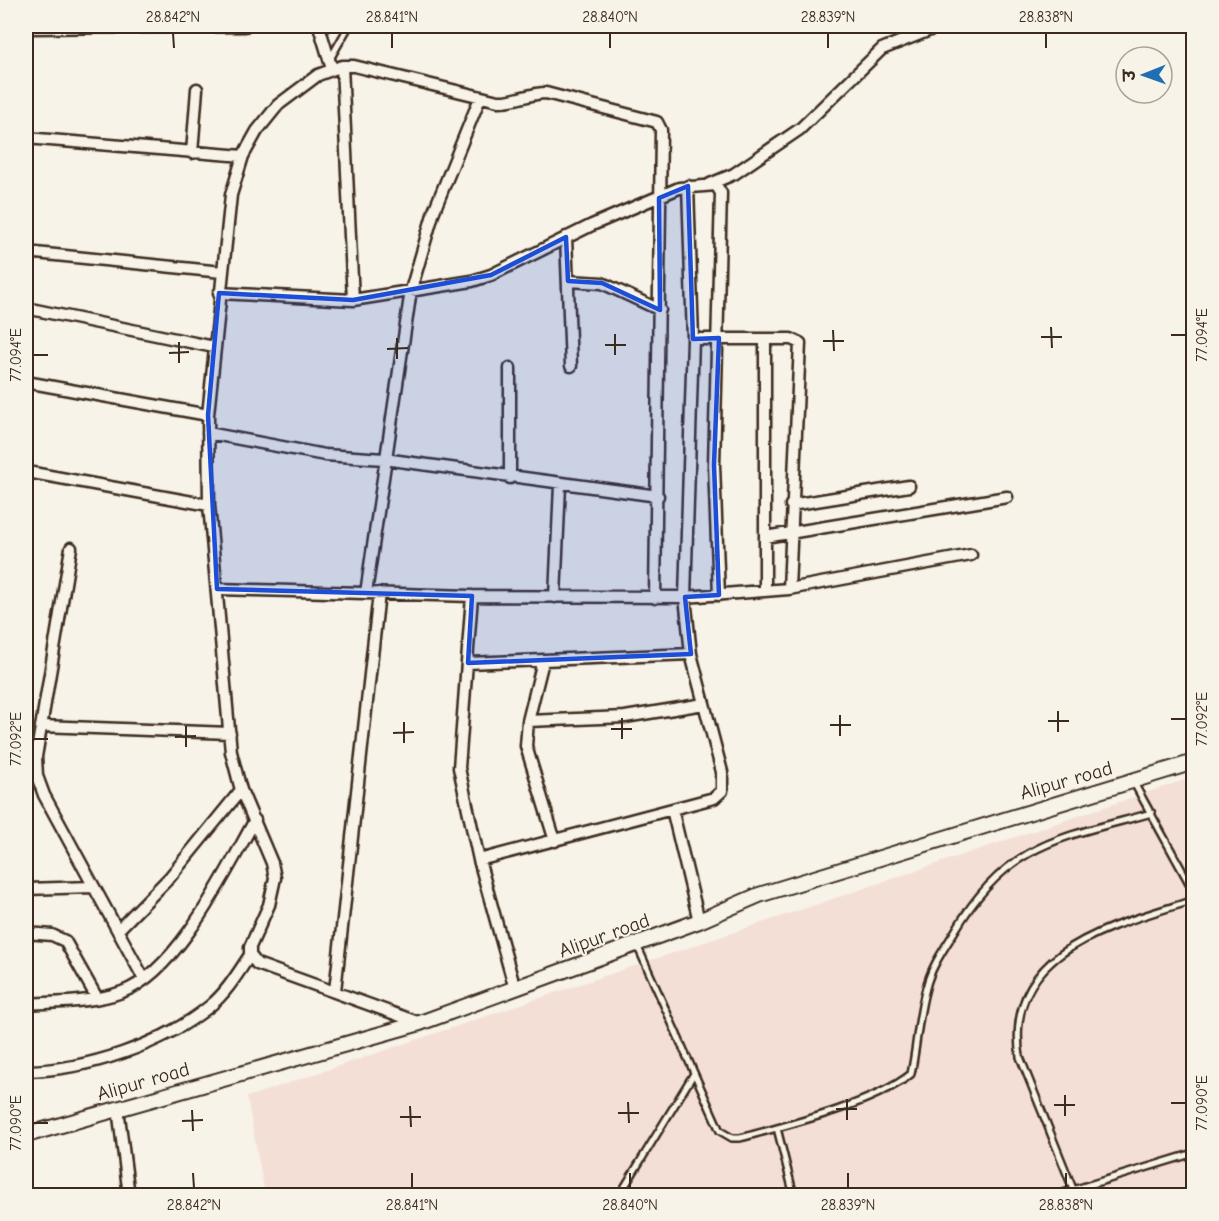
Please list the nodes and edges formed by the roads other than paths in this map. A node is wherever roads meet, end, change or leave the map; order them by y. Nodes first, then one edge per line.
1 (245, 26) edge
2 (319, 26) edge
3 (349, 26) edge
4 (940, 26) edge
5 (26, 28) edge
6 (334, 65) junction
7 (197, 89) dead end
8 (480, 98) junction
9 (26, 138) edge
10 (192, 153) junction
11 (243, 156) junction
12 (710, 184) junction
13 (688, 186) junction
14 (659, 198) junction
15 (566, 237) junction
16 (26, 252) edge
17 (222, 272) junction
18 (568, 281) junction
19 (411, 290) junction
20 (219, 293) junction
21 (353, 300) junction
22 (26, 308) edge
23 (660, 310) junction
24 (693, 339) junction
25 (719, 339) junction
26 (765, 339) junction
27 (214, 347) junction
28 (571, 366) dead end
29 (510, 368) dead end
30 (26, 382) edge
31 (208, 415) junction
32 (208, 433) junction
33 (384, 459) junction
34 (33, 473) dead end
35 (510, 478) junction
36 (560, 485) junction
37 (909, 486) dead end
38 (658, 496) junction
39 (1007, 497) dead end
40 (209, 505) junction
41 (791, 505) junction
42 (790, 532) junction
43 (765, 537) junction
44 (71, 548) dead end
45 (971, 555) dead end
46 (217, 589) junction
47 (789, 589) junction
48 (765, 591) junction
49 (366, 593) junction
50 (379, 593) junction
51 (719, 595) junction
52 (472, 596) junction
53 (555, 597) junction
54 (685, 597) junction
55 (655, 598) junction
56 (691, 654) junction
57 (543, 661) junction
58 (468, 663) junction
59 (704, 704) junction
60 (528, 721) junction
61 (41, 726) junction
62 (230, 733) junction
63 (1194, 762) edge
64 (1133, 780) junction
65 (241, 790) junction
66 (672, 809) junction
67 (1152, 813) junction
68 (255, 820) junction
69 (555, 841) junction
70 (479, 860) junction
71 (93, 887) junction
72 (26, 889) edge
73 (1194, 892) edge
74 (1194, 900) edge
75 (699, 921) junction
76 (118, 930) junction
77 (26, 933) edge
78 (637, 944) junction
79 (250, 955) junction
80 (144, 979) junction
81 (514, 988) junction
82 (335, 991) junction
83 (97, 998) junction
84 (26, 1004) edge
85 (420, 1023) junction
86 (26, 1071) edge
87 (693, 1075) junction
88 (118, 1108) junction
89 (777, 1128) junction
90 (26, 1135) edge
91 (1194, 1153) edge
92 (1073, 1189) junction
93 (129, 1196) edge
94 (619, 1196) edge
95 (794, 1196) edge
96 (1053, 1196) edge

1 - 5 street
2 - 6 street
3 - 6 lane
4 - 12 street
6 - 8 street
6 - 11 street
6 - 21 street
7 - 10 street
8 - 14 street
8 - 19 street
9 - 10 street
10 - 11 street
11 - 17 street
12 - 13 street
12 - 25 street
13 - 14 street
13 - 24 street
14 - 15 street
14 - 23 street
15 - 18 street
15 - 19 street
16 - 17 street
17 - 20 street
18 - 23 street
18 - 28 street
19 - 21 street
19 - 33 street
20 - 21 street
20 - 27 street
22 - 27 street
23 - 38 street
24 - 25 street
24 - 54 street
25 - 26 street
25 - 51 street
26 - 41 street
26 - 43 street
27 - 31 street
29 - 35 street
30 - 31 street
31 - 32 street
32 - 33 street
32 - 40 street
33 - 35 street
33 - 49 street
34 - 40 street
35 - 36 street
36 - 38 street
36 - 53 street
37 - 41 street
38 - 55 street
39 - 42 street
40 - 46 street
41 - 42 street
42 - 43 street
42 - 47 street
43 - 48 street
44 - 61 street
45 - 47 street
46 - 49 street
46 - 62 street
47 - 48 street
48 - 51 street
49 - 50 street
50 - 52 street
50 - 82 street
51 - 54 street
52 - 53 street
52 - 58 street
53 - 55 street
54 - 55 street
54 - 56 street
56 - 57 street
56 - 59 street
57 - 58 street
57 - 60 street
58 - 70 street
59 - 60 street
59 - 66 street
60 - 69 street
61 - 62 street
61 - 71 street
62 - 65 street
63 - 64 street, Alipur road
64 - 67 lane
64 - 75 street, Alipur road
65 - 68 street
65 - 76 street
66 - 69 street
66 - 75 street
67 - 73 lane
67 - 89 lane
68 - 79 street
68 - 80 street
69 - 70 street
70 - 81 street
71 - 72 street
71 - 76 street
74 - 92 lane
75 - 78 street, Alipur road
76 - 80 street
77 - 83 street
78 - 81 street, Alipur road
78 - 87 lane
79 - 82 street
79 - 86 street
80 - 83 street
81 - 85 street, Alipur road
82 - 85 street
83 - 84 street
85 - 88 street, Alipur road
87 - 89 lane
87 - 94 lane
88 - 90 street, Alipur road
88 - 93 street
89 - 95 lane
91 - 92 lane
92 - 96 lane

